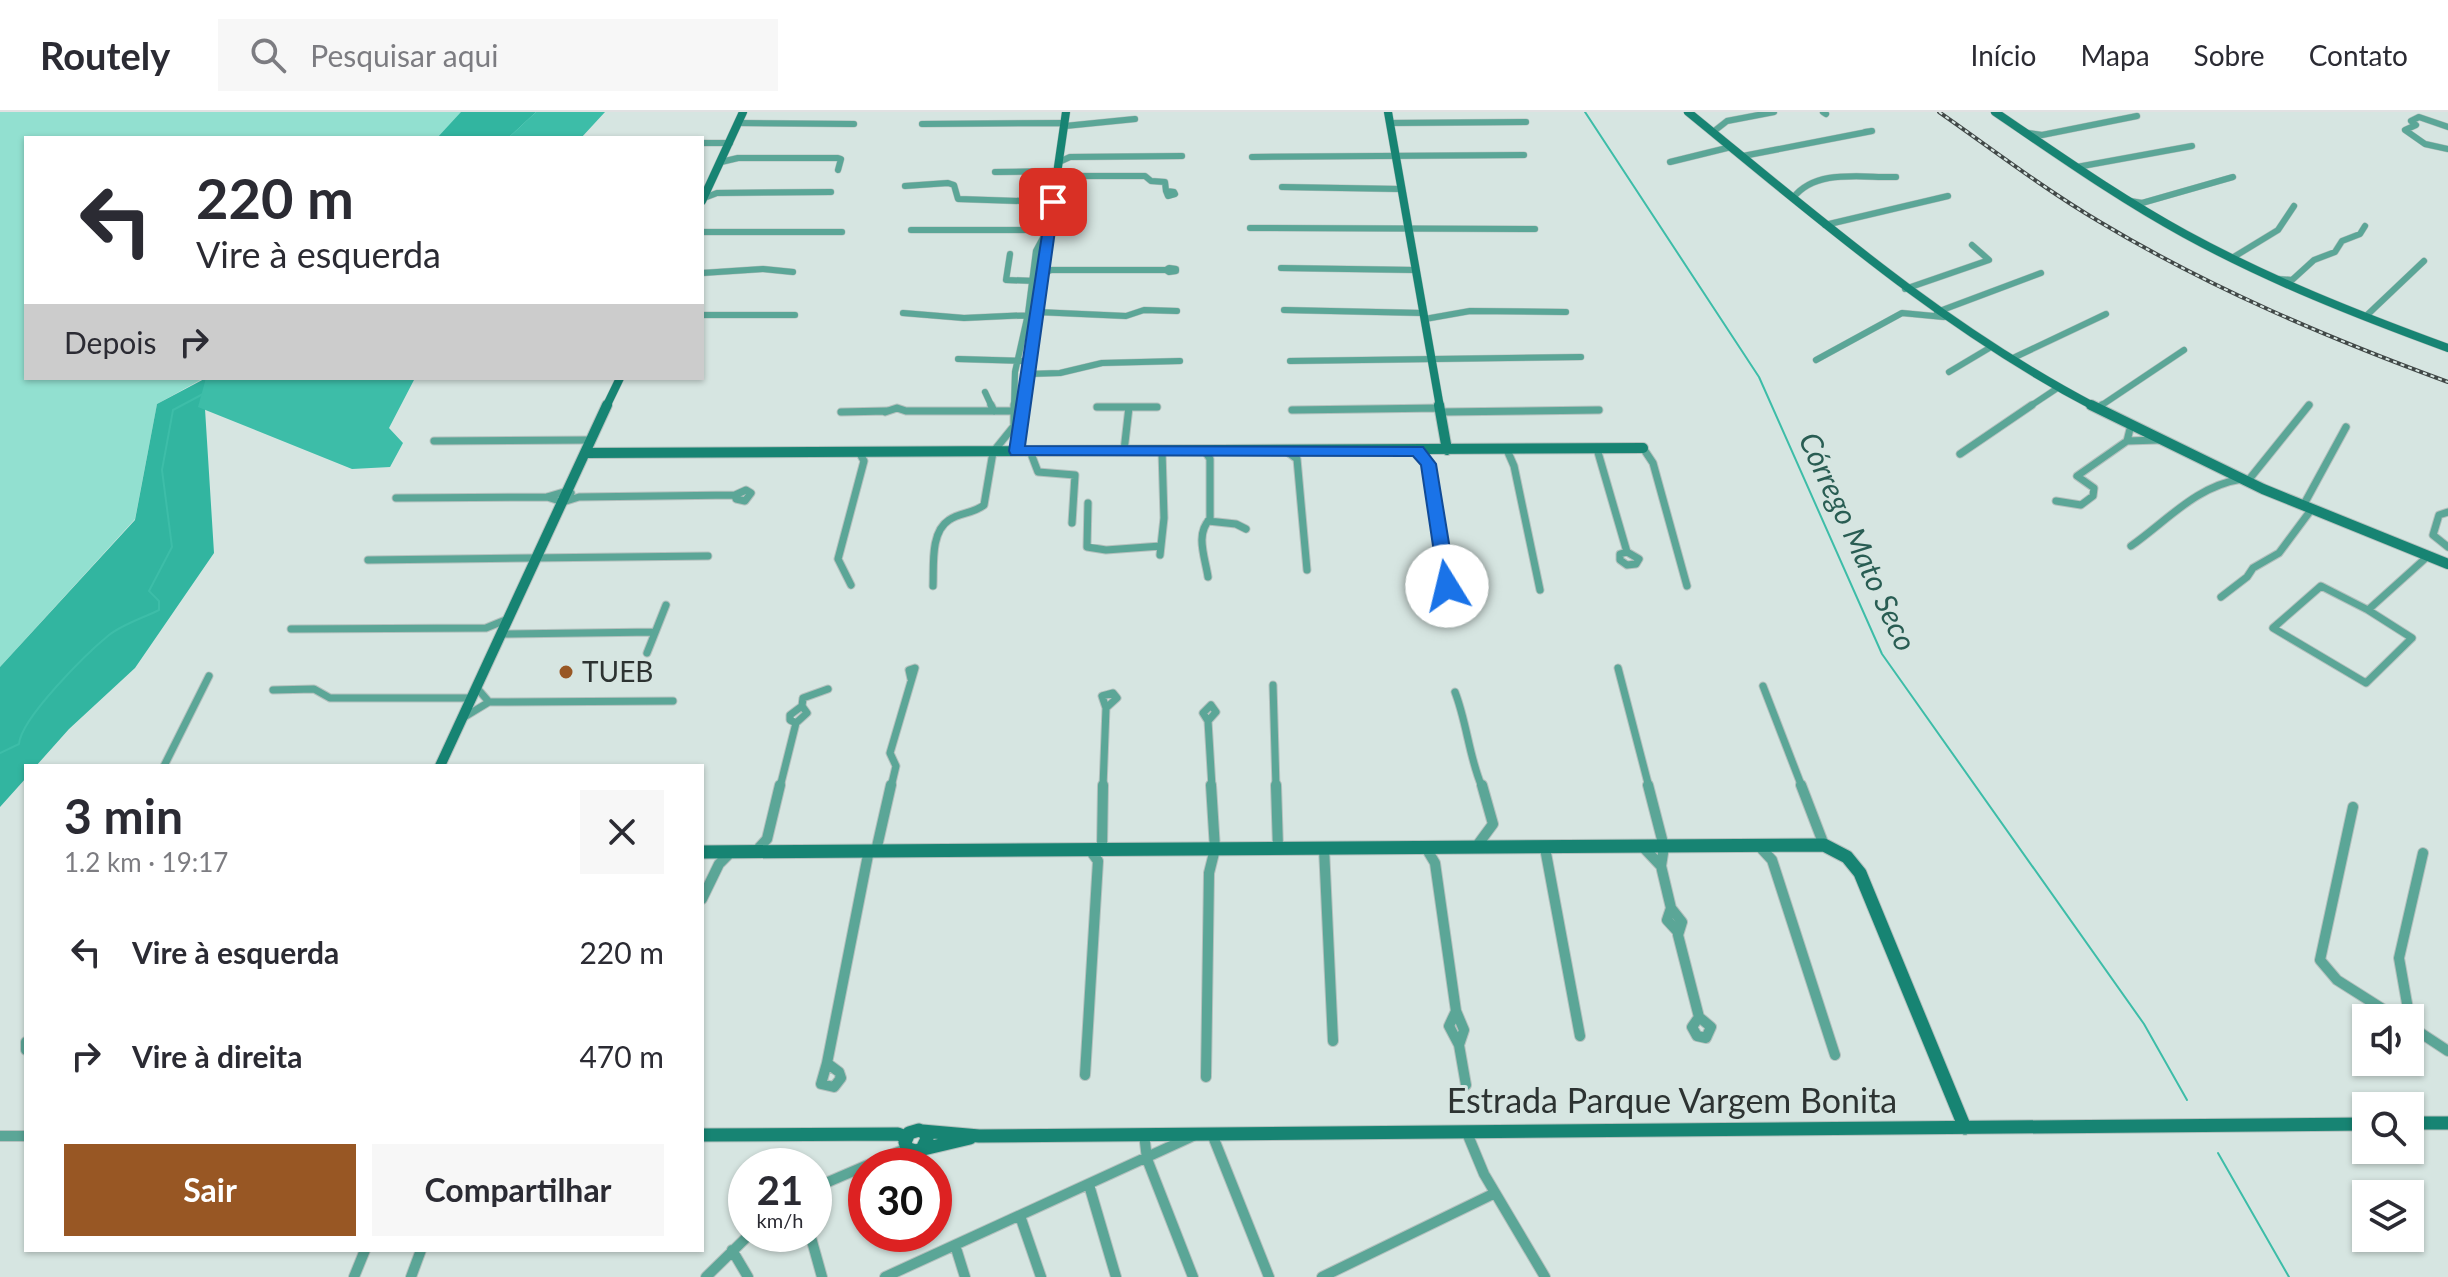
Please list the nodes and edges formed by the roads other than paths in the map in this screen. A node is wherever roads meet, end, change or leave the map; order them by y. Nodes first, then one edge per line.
1 (743, 112) edge
2 (1388, 112) edge
3 (1688, 112) edge
4 (1774, 112) edge
5 (1995, 112) edge
6 (2137, 116) dead end
7 (1135, 119) dead end
8 (1067, 121) edge
9 (1526, 122) dead end
10 (1390, 123) junction
11 (854, 124) dead end
12 (922, 124) dead end
13 (738, 125) junction
14 (2448, 127) edge
15 (1713, 132) junction
16 (1865, 132) dead end
17 (2040, 138) junction
18 (704, 143) edge
19 (730, 143) junction
20 (2192, 146) dead end
21 (1731, 147) junction
22 (2448, 149) edge
23 (1061, 151) junction
24 (1524, 155) dead end
25 (1182, 156) dead end
26 (1395, 156) junction
27 (1743, 156) junction
28 (1070, 157) junction
29 (1252, 157) dead end
30 (723, 158) junction
31 (1670, 162) dead end
32 (2077, 167) junction
33 (838, 170) dead end
34 (995, 172) dead end
35 (1058, 173) junction
36 (1896, 177) dead end
37 (2233, 177) dead end
38 (704, 180) edge
39 (710, 183) junction
40 (905, 186) dead end
41 (1282, 187) dead end
42 (1400, 189) junction
43 (1166, 191) dead end
44 (831, 192) dead end
45 (717, 193) junction
46 (1948, 196) dead end
47 (704, 198) edge
48 (1793, 198) junction
49 (704, 200) edge
50 (1050, 202) junction
51 (2141, 206) junction
52 (2294, 206) dead end
53 (1048, 220) junction
54 (1825, 225) junction
55 (1407, 226) junction
56 (2365, 226) dead end
57 (1250, 228) dead end
58 (1535, 229) dead end
59 (911, 230) dead end
60 (1035, 230) junction
61 (704, 232) edge
62 (842, 232) dead end
63 (1045, 239) junction
64 (1972, 245) dead end
65 (1010, 254) dead end
66 (2232, 258) junction
67 (2424, 261) dead end
68 (1281, 268) dead end
69 (1166, 270) dead end
70 (1415, 270) junction
71 (793, 272) dead end
72 (704, 273) edge
73 (2041, 273) dead end
74 (1042, 274) junction
75 (2294, 285) junction
76 (1904, 289) junction
77 (1284, 310) dead end
78 (1177, 311) dead end
79 (1423, 312) junction
80 (1566, 312) dead end
81 (903, 313) dead end
82 (1034, 314) junction
83 (1439, 314) junction
84 (1941, 314) junction
85 (2106, 314) dead end
86 (704, 315) edge
87 (795, 315) dead end
88 (2365, 317) junction
89 (1991, 347) junction
90 (2448, 348) edge
91 (2184, 350) dead end
92 (1581, 357) dead end
93 (958, 359) dead end
94 (1431, 359) junction
95 (2011, 359) junction
96 (1816, 360) dead end
97 (1017, 361) junction
98 (1029, 361) junction
99 (1180, 361) dead end
100 (1290, 361) dead end
101 (1949, 372) dead end
102 (1028, 374) junction
103 (619, 380) edge
104 (2059, 387) junction
105 (985, 392) dead end
106 (2309, 405) dead end
107 (1097, 407) dead end
108 (1129, 407) junction
109 (1157, 407) dead end
110 (2098, 408) junction
111 (1292, 410) dead end
112 (1440, 410) junction
113 (1599, 410) dead end
114 (994, 411) junction
115 (1019, 411) junction
116 (841, 412) dead end
117 (2131, 425) junction
118 (2346, 427) dead end
119 (591, 440) junction
120 (2160, 440) junction
121 (434, 441) dead end
122 (2127, 441) junction
123 (1643, 448) joint
124 (1597, 449) junction
125 (1447, 450) junction
126 (1507, 450) junction
127 (1017, 451) junction
128 (1030, 451) junction
129 (1124, 451) junction
130 (1162, 451) junction
131 (1286, 451) junction
132 (1306, 451) junction
133 (1417, 451) junction
134 (1435, 451) junction
135 (585, 453) junction
136 (1211, 454) junction
137 (1960, 454) dead end
138 (861, 456) junction
139 (992, 457) junction
140 (1297, 459) junction
141 (1429, 464) junction
142 (2222, 475) junction
143 (2244, 480) junction
144 (735, 495) dead end
145 (565, 497) junction
146 (396, 498) dead end
147 (2056, 501) dead end
148 (1088, 503) dead end
149 (2307, 508) junction
150 (2448, 512) edge
151 (1208, 521) junction
152 (1072, 523) dead end
153 (1246, 529) dead end
154 (2131, 546) dead end
155 (2448, 547) edge
156 (1627, 552) dead end
157 (708, 556) dead end
158 (2428, 556) junction
159 (368, 560) dead end
160 (535, 560) junction
161 (2448, 564) edge
162 (1307, 570) dead end
163 (1208, 577) dead end
164 (851, 585) dead end
165 (933, 586) dead end
166 (1447, 586) dead end
167 (1687, 586) dead end
168 (1540, 590) dead end
169 (2221, 597) dead end
170 (666, 605) dead end
171 (2368, 610) junction
172 (508, 619) junction
173 (486, 628) junction
174 (291, 629) dead end
175 (655, 632) junction
176 (500, 636) junction
177 (647, 653) dead end
178 (1618, 668) dead end
179 (209, 676) dead end
180 (911, 679) dead end
181 (1273, 685) dead end
182 (1763, 686) dead end
183 (828, 689) dead end
184 (273, 690) dead end
185 (474, 692) junction
186 (1455, 692) dead end
187 (673, 701) dead end
188 (489, 702) junction
189 (1106, 708) dead end
190 (461, 719) junction
191 (1208, 721) dead end
192 (165, 764) edge
193 (441, 764) edge
194 (2353, 807) dead end
195 (1489, 832) junction
196 (769, 845) junction
197 (1824, 845) junction
198 (1759, 846) junction
199 (1776, 846) junction
200 (1499, 847) junction
201 (1643, 847) junction
202 (1664, 847) junction
203 (1278, 848) junction
204 (1324, 848) junction
205 (1426, 848) junction
206 (1441, 848) junction
207 (1476, 848) junction
208 (1545, 848) junction
209 (1215, 849) junction
210 (873, 851) junction
211 (706, 852) edge
212 (732, 852) junction
213 (1100, 852) junction
214 (2423, 853) dead end
215 (1772, 860) junction
216 (1435, 863) junction
217 (719, 864) junction
218 (1661, 866) junction
219 (704, 895) edge
220 (2375, 1004) edge
221 (2406, 1004) edge
222 (1699, 1017) dead end
223 (2424, 1035) edge
224 (1580, 1036) dead end
225 (1333, 1041) dead end
226 (2448, 1051) edge
227 (1835, 1055) dead end
228 (827, 1063) dead end
229 (1085, 1075) dead end
230 (1206, 1077) dead end
231 (1466, 1085) dead end
232 (2424, 1123) edge
233 (2448, 1123) edge
234 (2352, 1124) edge
235 (1965, 1128) junction
236 (922, 1131) junction
237 (1467, 1133) junction
238 (1144, 1134) junction
239 (1206, 1134) junction
240 (704, 1135) edge
241 (0, 1136) edge
242 (24, 1136) edge
243 (979, 1136) junction
244 (906, 1142) junction
245 (923, 1147) junction
246 (1147, 1159) junction
247 (832, 1179) edge
248 (1089, 1185) junction
249 (1495, 1193) junction
250 (1020, 1216) junction
251 (955, 1245) junction
252 (364, 1252) edge
253 (420, 1252) edge
254 (730, 1252) edge
255 (733, 1252) edge
256 (815, 1252) edge
257 (891, 1276) edge
258 (354, 1277) edge
259 (411, 1277) edge
260 (706, 1277) edge
261 (748, 1277) edge
262 (822, 1277) edge
263 (965, 1277) edge
264 (1041, 1277) edge
265 (1116, 1277) edge
266 (1193, 1277) edge
267 (1269, 1277) edge
268 (1322, 1277) edge
269 (1545, 1277) edge

1 - 13 street
2 - 10 street
3 - 15 street
4 - 15 street
5 - 17 street
6 - 17 street
7 - 8 street
8 - 12 street
8 - 23 street
9 - 10 street
10 - 26 street
11 - 13 street
13 - 19 street
14 - 22 street
15 - 21 street
16 - 27 street
17 - 32 street
18 - 19 street
19 - 30 street
20 - 32 street
21 - 27 street
21 - 31 street
23 - 28 street
23 - 35 street
24 - 26 street
25 - 28 street
26 - 29 street
26 - 42 street
27 - 48 street
28 - 35 street
30 - 33 street
30 - 39 street
32 - 51 street
34 - 35 street
35 - 43 street
35 - 50 street
36 - 48 street
37 - 51 street
38 - 39 street
39 - 45 street
39 - 47 street
40 - 50 street
41 - 42 street
42 - 55 street
44 - 45 street
45 - 49 street
46 - 54 street
48 - 54 street
50 - 53 street
51 - 66 street
52 - 66 street
53 - 60 street
53 - 63 street
54 - 76 street
55 - 57 street
55 - 58 street
55 - 70 street
56 - 75 street
59 - 60 street
60 - 63 street
61 - 62 street
63 - 74 street
63 - 74 street
64 - 76 street
65 - 74 street
66 - 75 street
67 - 88 street
68 - 70 street
69 - 74 street
70 - 79 street
71 - 72 street
73 - 84 street
74 - 82 street
75 - 88 street
76 - 84 street
77 - 79 street
78 - 82 street
79 - 83 street
79 - 83 street
79 - 94 street
80 - 83 street
81 - 82 street
82 - 97 street
82 - 98 street
84 - 89 street
84 - 96 street
85 - 95 street
86 - 87 street
88 - 90 street
89 - 95 street
89 - 101 street
91 - 110 street
92 - 94 street
93 - 97 street
94 - 100 street
94 - 112 street
95 - 104 street
97 - 98 street
97 - 115 street
98 - 102 street
99 - 102 street
102 - 115 street
103 - 119 street
104 - 110 street
104 - 137 street
105 - 114 street
106 - 143 street
107 - 108 street
108 - 109 street
108 - 129 street
110 - 117 street
111 - 112 street
112 - 113 street
112 - 125 street
114 - 115 street
114 - 116 street
115 - 127 street
115 - 139 street
117 - 120 street
117 - 122 street
118 - 149 street
119 - 121 street
119 - 135 street
120 - 122 street
120 - 142 street
122 - 147 street
123 - 124 street
123 - 167 street
124 - 126 street
124 - 156 street
125 - 126 street
125 - 134 street
126 - 168 street
127 - 128 street
127 - 139 street
128 - 129 street
128 - 152 street
129 - 130 street
130 - 136 street
130 - 148 street
131 - 132 street
131 - 136 street
131 - 140 street
132 - 133 street
132 - 140 street
133 - 134 street
133 - 141 street
134 - 141 street
135 - 138 street
135 - 145 street
136 - 151 street
138 - 139 street
138 - 164 street
139 - 165 street
140 - 162 street
141 - 166 street
142 - 143 street
142 - 154 street
143 - 149 street
144 - 145 street
145 - 146 street
145 - 160 street
149 - 158 street
149 - 169 street
150 - 155 street
151 - 153 street
151 - 163 street
157 - 160 street
158 - 161 street
158 - 171 street
159 - 160 street
160 - 172 street
170 - 175 street
171 - 171 street
172 - 173 street
172 - 176 street
173 - 174 street
173 - 176 street
175 - 176 street
175 - 177 street
176 - 185 street
178 - 202 street
179 - 192 street
180 - 210 street
181 - 203 street
182 - 197 street
183 - 196 street
184 - 185 street
185 - 188 street
185 - 190 street
186 - 195 street
187 - 188 street
188 - 190 street
189 - 213 street
190 - 193 street
191 - 209 street
194 - 220 street
195 - 200 street
195 - 207 street
196 - 210 street
196 - 212 street
197 - 199 street
197 - 235 street
198 - 199 street
198 - 202 street
198 - 215 street
199 - 215 street
200 - 207 street
200 - 208 street
201 - 202 street
201 - 208 street
201 - 218 street
202 - 218 street
203 - 204 street
203 - 209 street
204 - 205 street
204 - 225 street
205 - 206 street
205 - 216 street
206 - 207 street
206 - 216 street
208 - 224 street
209 - 213 street
209 - 230 street
210 - 213 street
210 - 228 street
211 - 212 street
211 - 217 street
212 - 217 street
213 - 229 street
214 - 221 street
215 - 227 street
216 - 231 street
217 - 219 street
218 - 222 street
223 - 226 street
232 - 233 street
234 - 235 street, Estrada Parque Vargem Bonita
235 - 237 street, Estrada Parque Vargem Bonita
236 - 243 street, Estrada Parque Vargem Bonita
236 - 244 street
236 - 245 street
237 - 239 street, Estrada Parque Vargem Bonita
237 - 249 street
238 - 239 street, Estrada Parque Vargem Bonita
238 - 243 street, Estrada Parque Vargem Bonita
238 - 246 street
239 - 246 street
239 - 267 street
240 - 244 street
241 - 242 street
243 - 245 street, Estrada Parque Vargem Bonita
244 - 245 street
244 - 247 street
246 - 248 street
246 - 266 street
248 - 250 street
248 - 265 street
249 - 268 street
249 - 269 street
250 - 251 street
250 - 264 street
251 - 257 street
251 - 263 street
252 - 258 street
253 - 259 street
254 - 260 street
255 - 261 street
256 - 262 street

